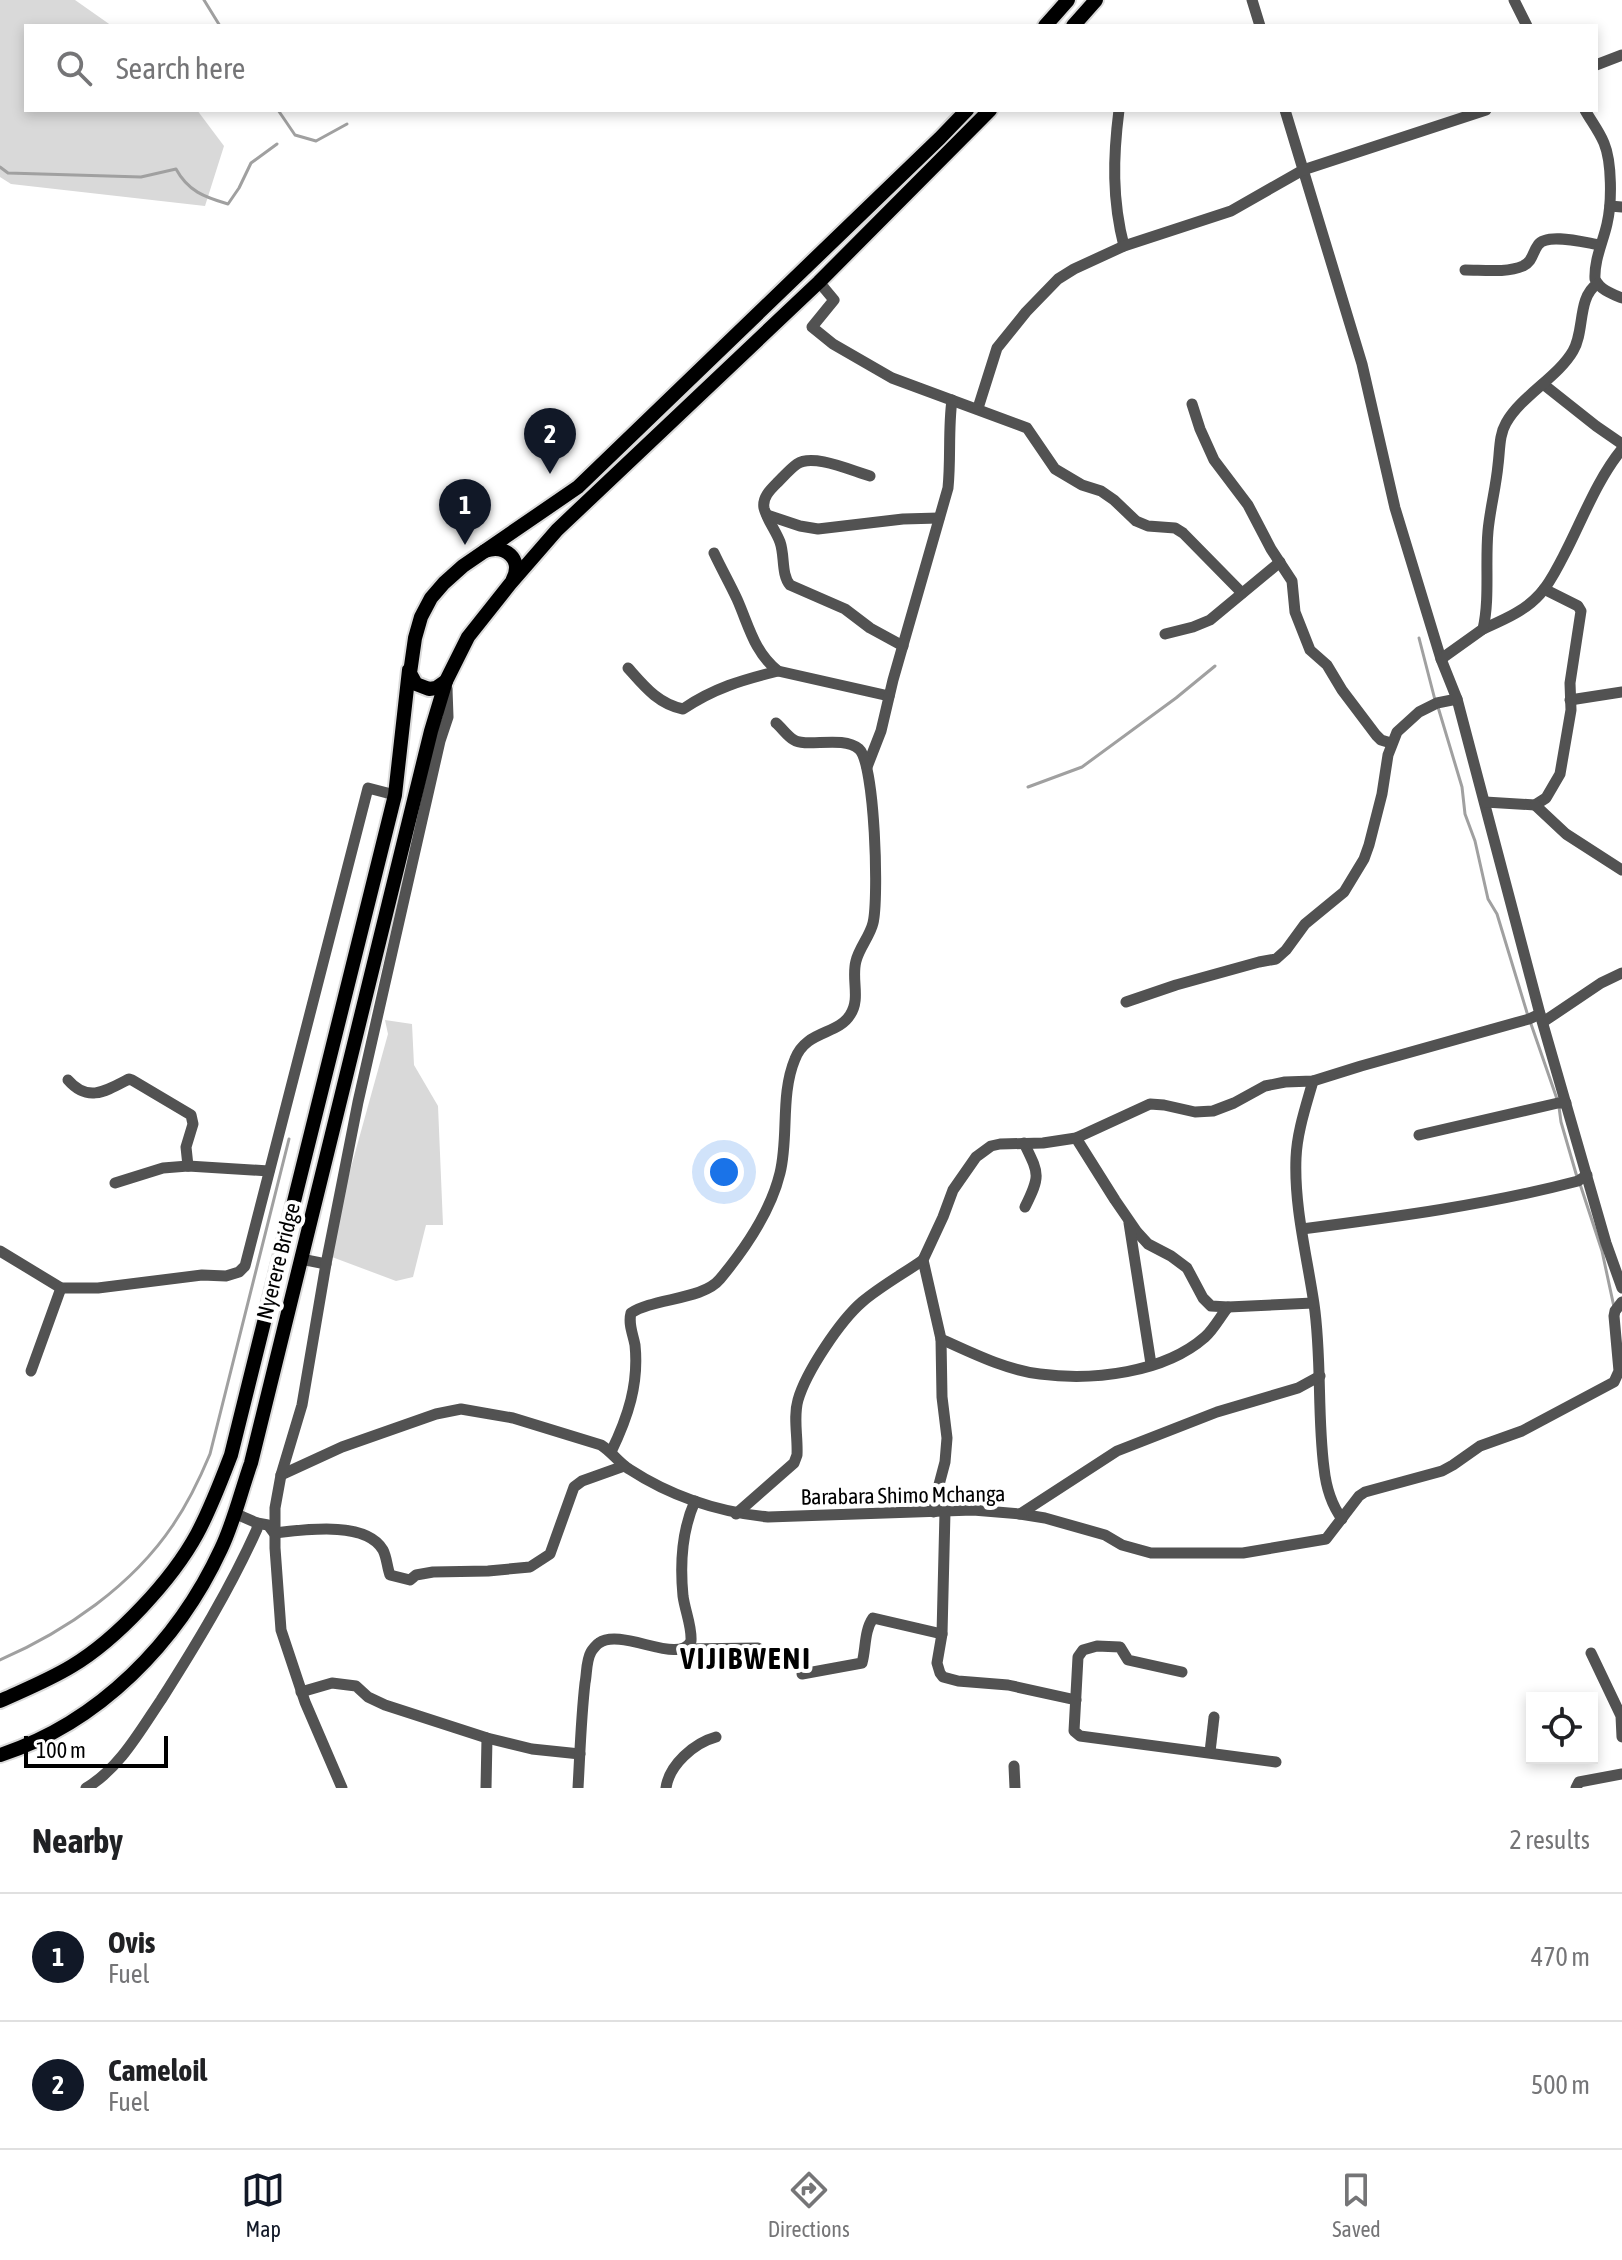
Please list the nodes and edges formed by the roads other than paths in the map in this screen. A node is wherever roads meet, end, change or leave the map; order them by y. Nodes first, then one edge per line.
1 (1068, 0) edge
2 (1096, 0) edge
3 (1252, 0) edge
4 (1514, 0) edge
5 (1047, 24) edge
6 (1075, 24) edge
7 (1259, 24) edge
8 (1526, 24) edge
9 (1622, 55) edge
10 (1598, 64) edge
11 (965, 112) edge
12 (988, 112) edge
13 (1119, 112) edge
14 (1286, 112) edge
15 (1480, 112) edge
16 (1586, 112) edge
17 (1303, 170) junction
18 (1616, 207) edge
19 (1600, 245) junction
20 (1124, 246) junction
21 (1465, 270) dead end
22 (819, 282) junction
23 (1597, 284) junction
24 (1622, 298) edge
25 (1543, 384) junction
26 (952, 400) junction
27 (1192, 404) dead end
28 (978, 408) junction
29 (1622, 446) edge
30 (870, 476) dead end
31 (767, 515) junction
32 (939, 518) junction
33 (481, 553) junction
34 (714, 553) dead end
35 (1280, 562) junction
36 (510, 584) junction
37 (1544, 589) junction
38 (1242, 593) junction
39 (1483, 629) junction
40 (1165, 634) dead end
41 (903, 646) junction
42 (1441, 659) junction
43 (410, 666) junction
44 (628, 668) dead end
45 (778, 671) junction
46 (446, 681) junction
47 (1622, 692) edge
48 (889, 696) junction
49 (1457, 699) junction
50 (1570, 700) junction
51 (776, 723) dead end
52 (1391, 743) junction
53 (866, 768) junction
54 (395, 795) junction
55 (1485, 802) junction
56 (1535, 805) junction
57 (1622, 870) edge
58 (1622, 973) edge
59 (1126, 1002) dead end
60 (1541, 1018) junction
61 (68, 1080) dead end
62 (1313, 1081) junction
63 (1566, 1103) junction
64 (1419, 1135) dead end
65 (1076, 1138) junction
66 (1024, 1143) junction
67 (188, 1166) junction
68 (269, 1171) junction
69 (1587, 1175) junction
70 (115, 1183) dead end
71 (1025, 1207) dead end
72 (1128, 1219) junction
73 (1302, 1229) junction
74 (1622, 1242) edge
75 (1606, 1243) junction
76 (0, 1251) edge
77 (301, 1259) junction
78 (923, 1260) junction
79 (326, 1264) junction
80 (61, 1288) junction
81 (1622, 1288) edge
82 (1622, 1302) edge
83 (1313, 1303) junction
84 (1228, 1307) junction
85 (941, 1339) junction
86 (1151, 1364) junction
87 (31, 1371) dead end
88 (1320, 1376) junction
89 (611, 1452) junction
90 (624, 1466) junction
91 (281, 1475) junction
92 (695, 1501) junction
93 (940, 1512) junction
94 (234, 1513) junction
95 (736, 1514) junction
96 (1020, 1514) junction
97 (1342, 1519) junction
98 (257, 1523) junction
99 (274, 1533) junction
100 (942, 1634) junction
101 (758, 1648) dead end
102 (685, 1649) junction
103 (1591, 1653) dead end
104 (1182, 1672) dead end
105 (802, 1674) dead end
106 (301, 1692) junction
107 (1076, 1700) junction
108 (0, 1701) edge
109 (1214, 1717) dead end
110 (1622, 1724) edge
111 (716, 1737) dead end
112 (1622, 1737) edge
113 (487, 1738) junction
114 (1210, 1752) junction
115 (580, 1754) junction
116 (0, 1755) edge
117 (1276, 1762) dead end
118 (1014, 1766) dead end
119 (1622, 1774) edge
120 (86, 1788) edge
121 (342, 1788) edge
122 (486, 1788) edge
123 (578, 1788) edge
124 (666, 1788) edge
125 (1015, 1788) edge
126 (1576, 1788) edge

1 - 5 main road
2 - 6 main road
3 - 7 street
4 - 8 street
9 - 10 street
11 - 33 main road, Nyerere Bridge
12 - 22 main road, Nyerere Bridge
13 - 20 street
14 - 17 street
15 - 17 street
16 - 18 street
17 - 20 street
17 - 42 street
18 - 19 street
19 - 21 street
19 - 23 street
20 - 28 street
22 - 26 street
22 - 36 main road, Nyerere Bridge
23 - 24 street
23 - 25 street
25 - 29 street
25 - 39 street
26 - 28 street
26 - 32 street
27 - 35 street
28 - 38 street
29 - 37 street
30 - 31 street
31 - 32 street
31 - 41 street
32 - 41 street
33 - 36 main road
33 - 43 main road, Nyerere Bridge
34 - 45 street
35 - 38 street
35 - 52 street
36 - 46 main road, Nyerere Bridge
37 - 39 street
37 - 50 street
38 - 40 street
39 - 42 street
41 - 48 street
42 - 49 street
43 - 46 main road
43 - 54 main road, Nyerere Bridge
44 - 45 street
45 - 48 street
46 - 77 main road, Nyerere Bridge
46 - 79 street
47 - 50 street
48 - 53 street
49 - 52 street
49 - 55 street
50 - 56 street
51 - 53 street
52 - 59 street
53 - 89 street
54 - 68 street
54 - 108 main road, Nyerere Bridge
55 - 56 street
55 - 60 street
56 - 57 street
58 - 60 street
60 - 62 street
60 - 63 street
61 - 67 street
62 - 65 street
62 - 73 street
63 - 64 street
63 - 69 street
65 - 66 street
65 - 72 street
66 - 71 street
66 - 78 street
67 - 68 street
67 - 70 street
68 - 80 street
69 - 73 street
69 - 75 street
72 - 84 street
72 - 86 street
73 - 83 street
74 - 75 street
75 - 81 street
76 - 80 street
77 - 79 street
77 - 94 main road, Nyerere Bridge
78 - 85 street
78 - 95 street
79 - 91 street
80 - 87 street
82 - 97 street, Barabara Shimo Mchanga
83 - 84 street
83 - 88 street
84 - 86 street
85 - 86 street
85 - 93 street
88 - 96 street
88 - 97 street
89 - 90 street, Barabara Shimo Mchanga
89 - 91 street, Barabara Shimo Mchanga
90 - 92 street, Barabara Shimo Mchanga
90 - 99 street
91 - 99 street
92 - 95 street, Barabara Shimo Mchanga
92 - 102 street
93 - 95 street, Barabara Shimo Mchanga
93 - 96 street, Barabara Shimo Mchanga
93 - 100 street
94 - 98 street
94 - 116 main road, Nyerere Bridge
96 - 97 street, Barabara Shimo Mchanga
98 - 99 street
98 - 120 street
99 - 106 street
100 - 105 street
100 - 107 street
101 - 102 street
102 - 115 street
103 - 110 street
104 - 107 street
106 - 113 street
106 - 121 street
107 - 114 street
109 - 114 street
110 - 112 street
111 - 124 street
113 - 115 street
113 - 122 street
114 - 117 street
115 - 123 street
118 - 125 street
119 - 126 street

